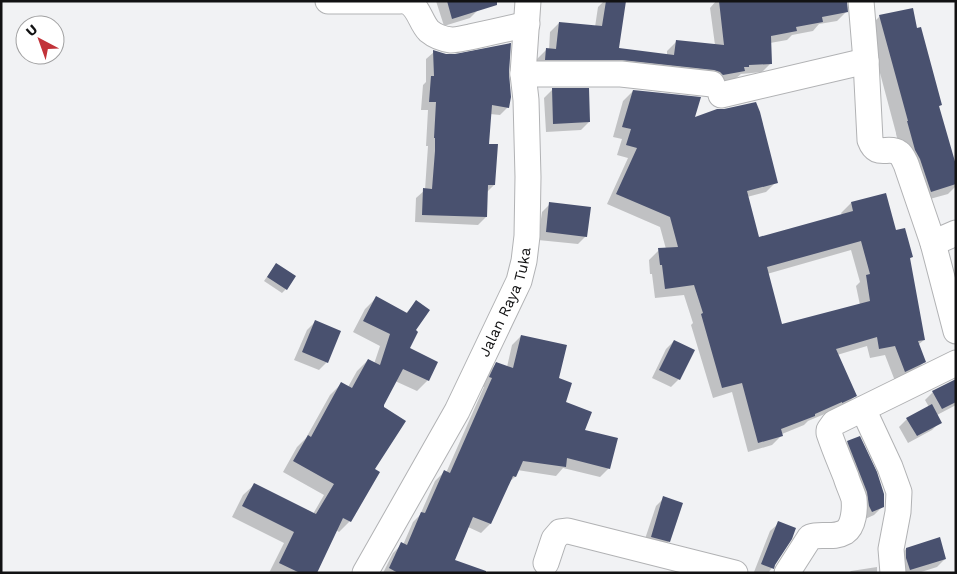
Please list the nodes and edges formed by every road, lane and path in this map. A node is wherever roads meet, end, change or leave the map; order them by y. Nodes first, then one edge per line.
1 (328, 1) edge
2 (400, 1) edge
3 (406, 1) edge
4 (861, 1) edge
5 (528, 13) edge
6 (866, 61) junction
7 (523, 74) junction
8 (956, 233) edge
9 (933, 242) junction
10 (956, 331) edge
11 (956, 363) edge
12 (863, 409) junction
13 (546, 563) dead end
14 (365, 573) edge
15 (734, 573) edge
16 (787, 573) edge
17 (893, 573) edge

1 - 2 street
3 - 5 street
4 - 6 street
5 - 7 street, Jalan Raya Tuka
6 - 7 street
6 - 9 street
7 - 14 street, Jalan Raya Tuka
8 - 9 street
9 - 10 street
11 - 12 street
12 - 16 street
12 - 17 street
13 - 15 street

